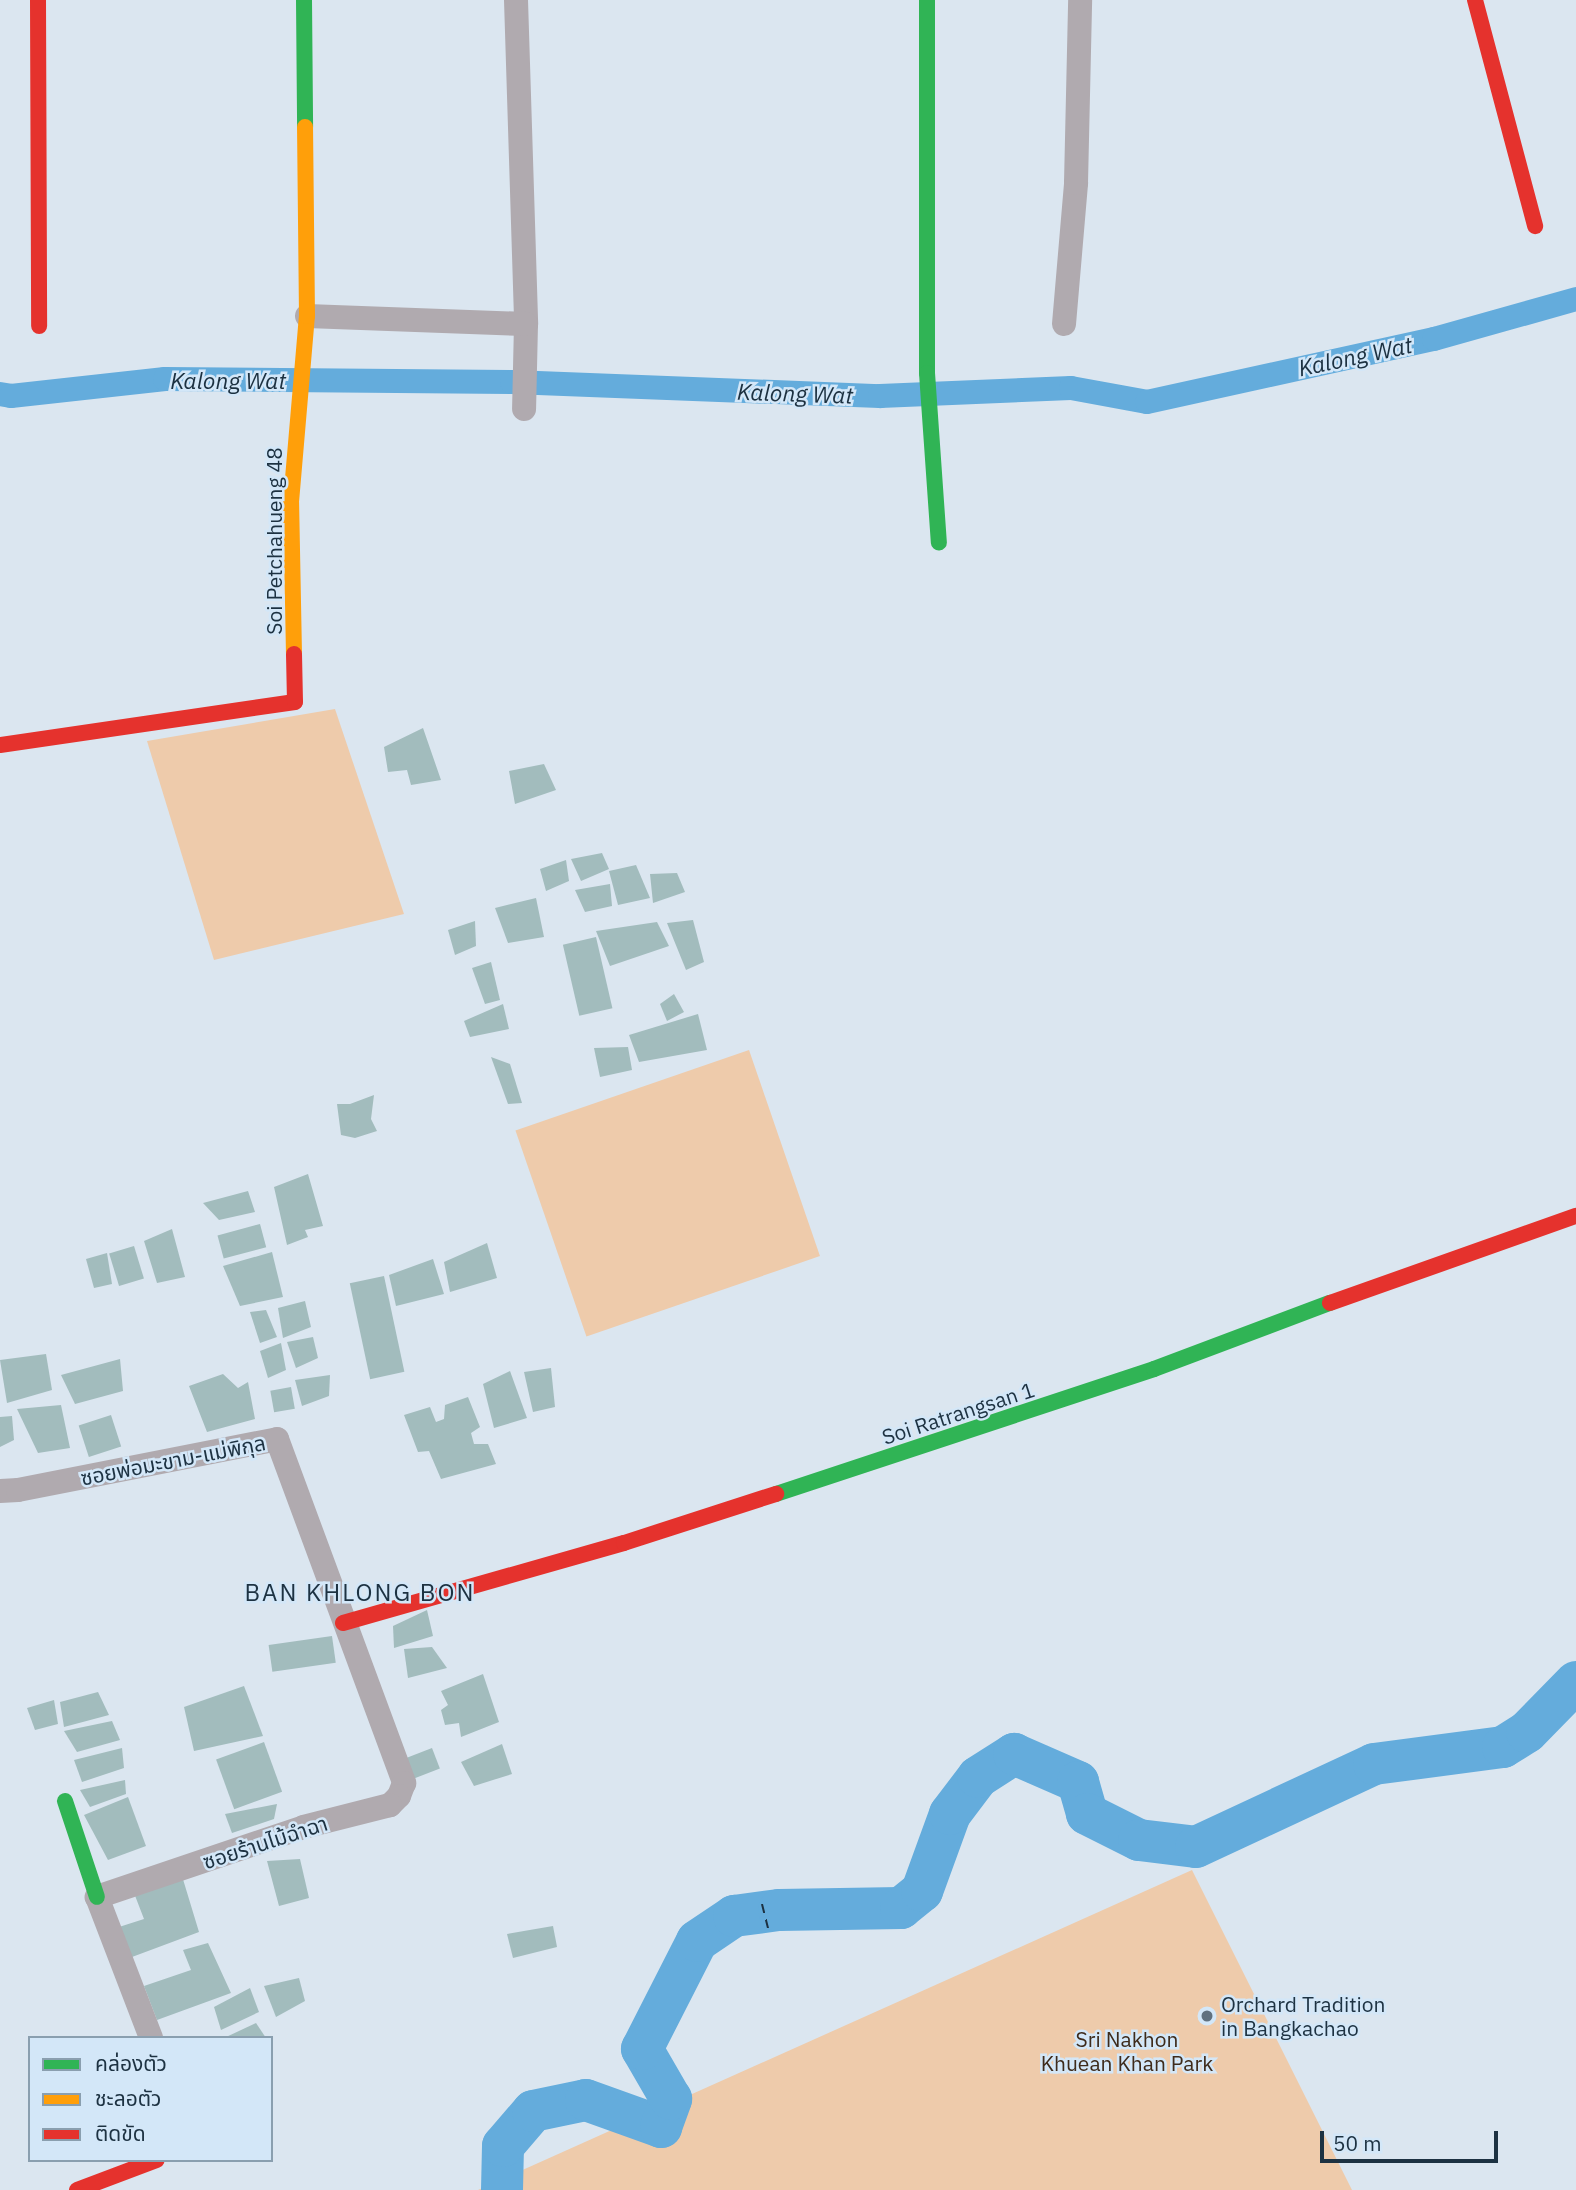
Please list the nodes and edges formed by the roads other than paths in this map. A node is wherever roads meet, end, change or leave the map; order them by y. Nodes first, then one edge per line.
1 (38, 0) edge
2 (304, 0) edge
3 (516, 0) edge
4 (927, 0) edge
5 (1080, 0) edge
6 (1475, 0) edge
7 (1535, 226) dead end
8 (307, 316) junction
9 (1064, 324) dead end
10 (39, 326) dead end
11 (526, 328) junction
12 (524, 409) dead end
13 (939, 543) dead end
14 (0, 745) edge
15 (1576, 1216) edge
16 (0, 1491) edge
17 (344, 1623) junction
18 (65, 1801) dead end
19 (97, 1897) junction
20 (150, 2036) edge
21 (152, 2162) edge
22 (77, 2190) edge

1 - 10 street
2 - 8 street, Soi Petchahueng 48
3 - 11 street
4 - 13 street
5 - 9 street
6 - 7 street
8 - 11 street
8 - 14 street, Soi Petchahueng 48
11 - 12 street
15 - 17 street, Soi Ratrangsan 1
16 - 17 street, ซอยพ่อมะขาม-แม่พิกุล
17 - 19 street, ซอยร้านไม้ฉำฉา
18 - 19 street
19 - 20 street
21 - 22 street

